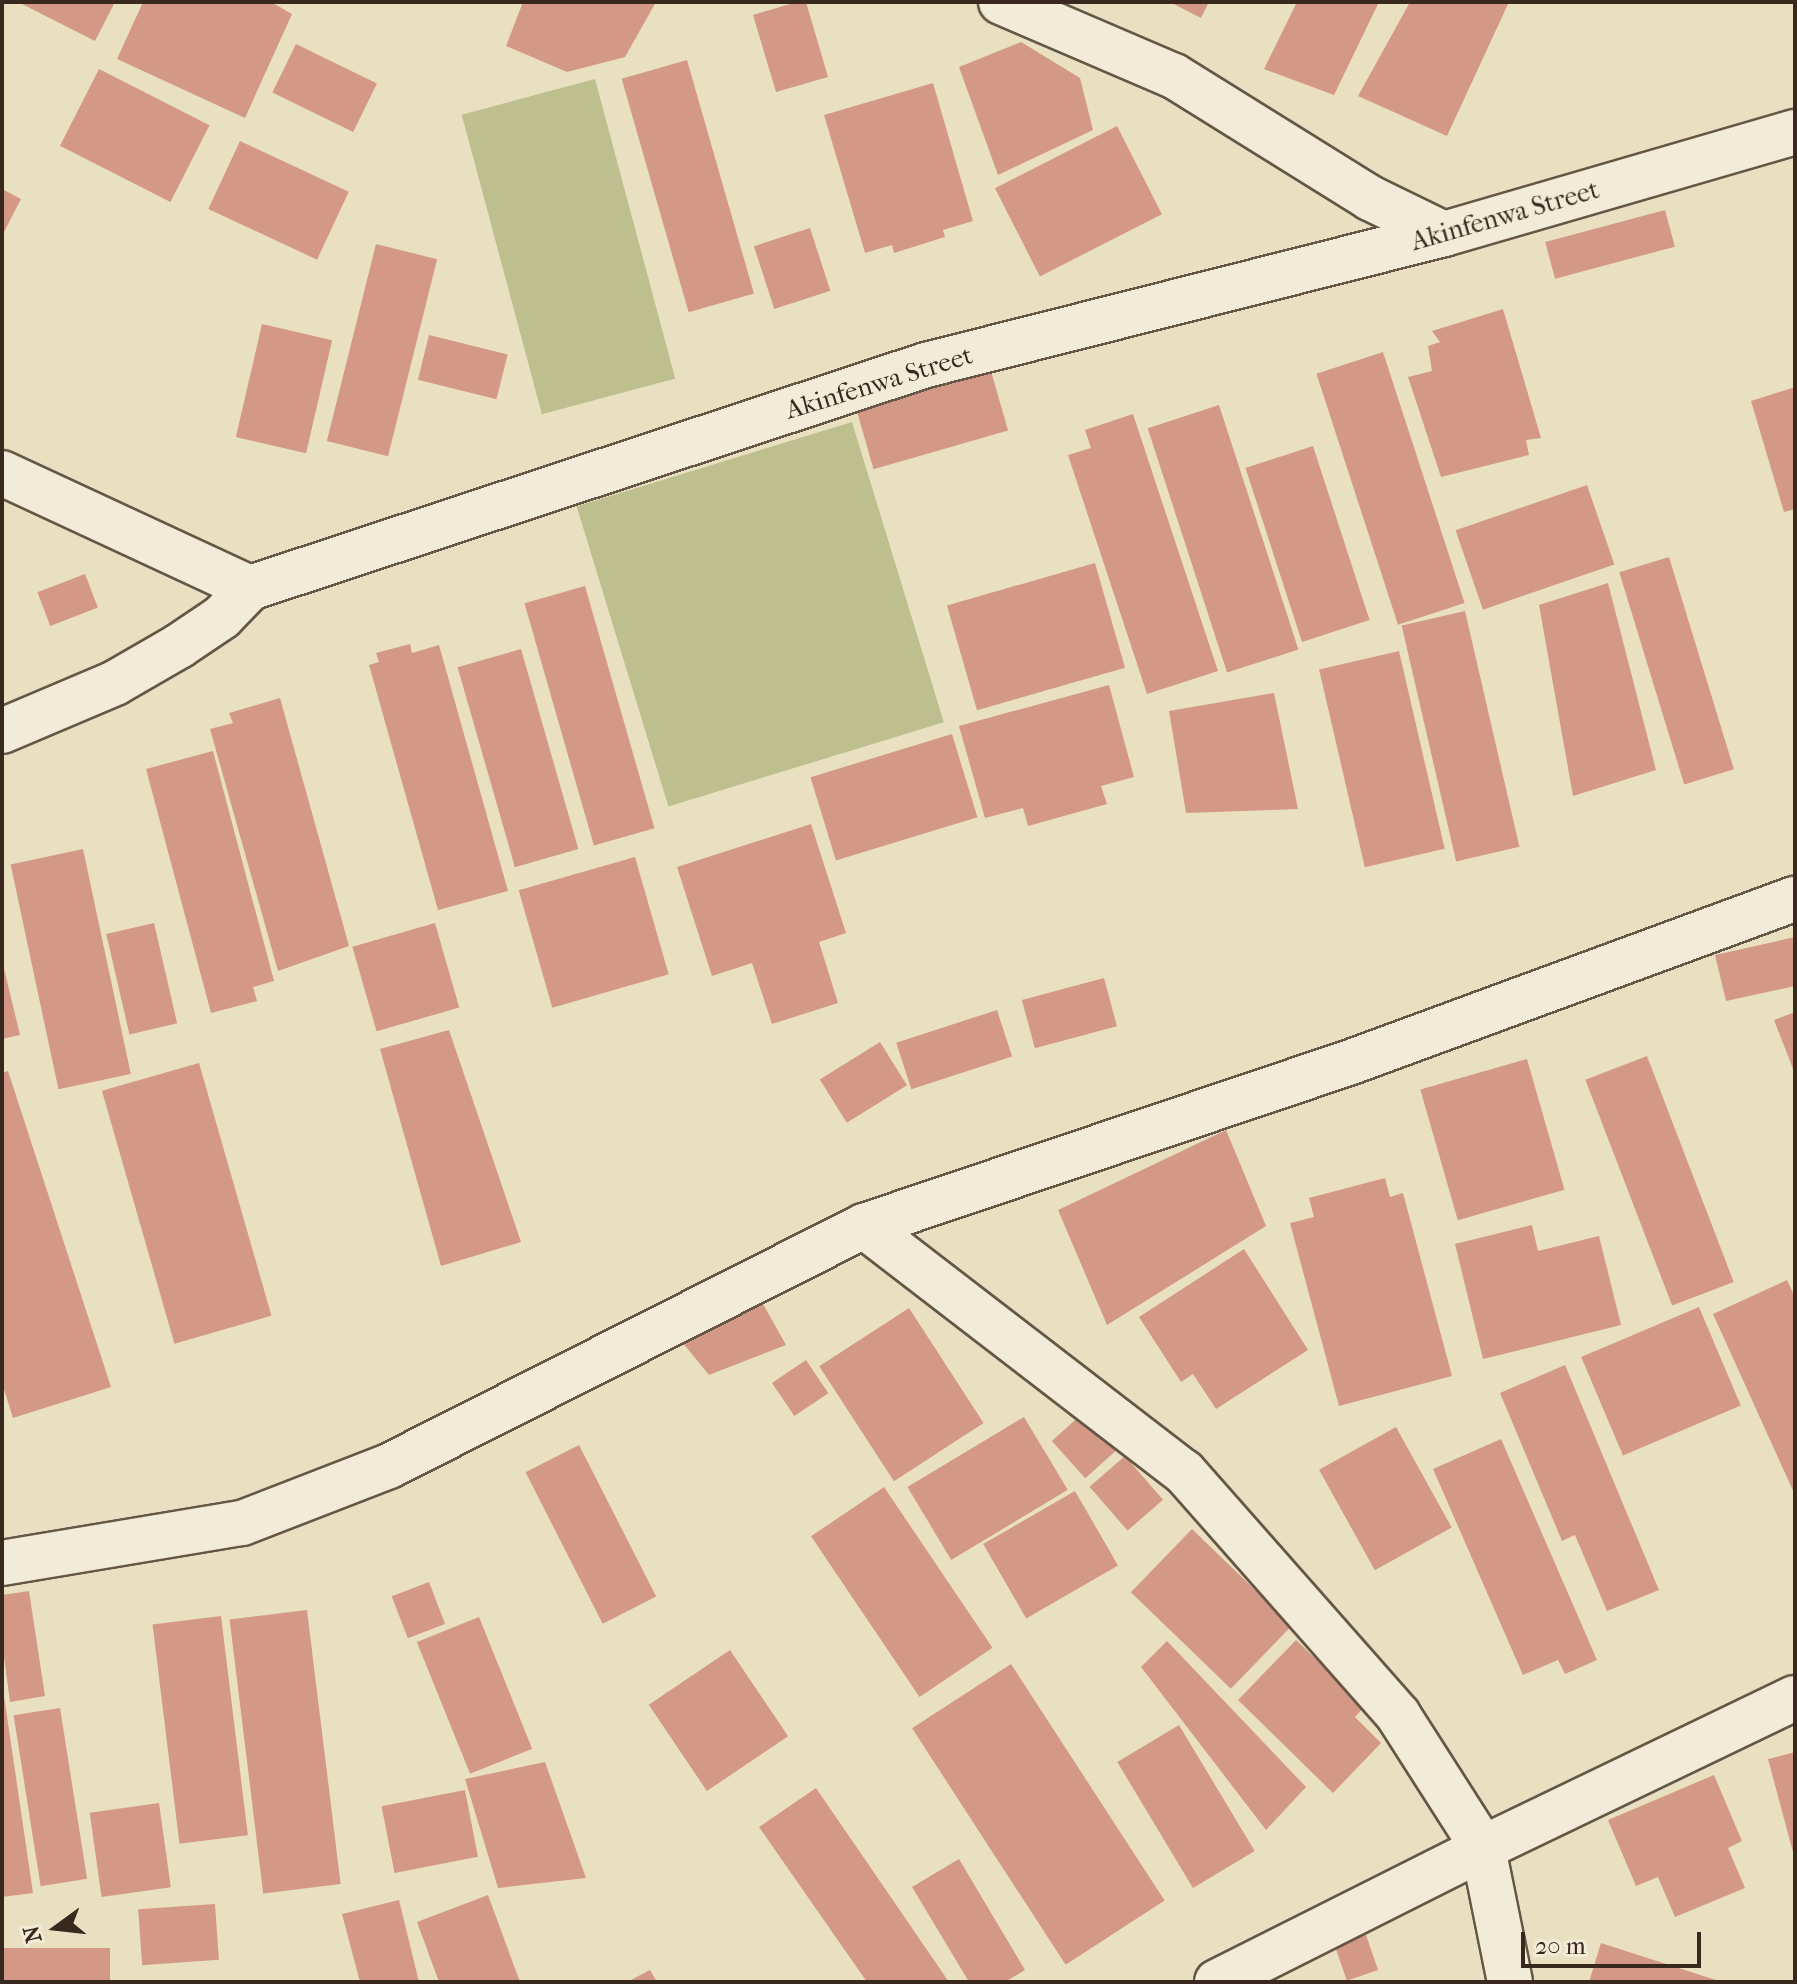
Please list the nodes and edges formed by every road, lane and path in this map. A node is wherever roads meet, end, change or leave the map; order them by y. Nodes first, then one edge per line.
1 (1001, 2) edge
2 (1795, 132) edge
3 (1444, 234) junction
4 (2, 473) edge
5 (250, 588) junction
6 (2, 731) edge
7 (1795, 899) edge
8 (864, 1226) junction
9 (2, 1563) edge
10 (1795, 1698) edge
11 (1483, 1848) junction
12 (1217, 1982) edge
13 (1510, 1982) edge

1 - 3 street
2 - 3 street, Akinfenwa Street
3 - 5 street, Akinfenwa Street
4 - 5 street
5 - 6 street, Akinfenwa Street
7 - 8 street
8 - 9 street
8 - 11 street
10 - 11 street
11 - 12 street
11 - 13 street

